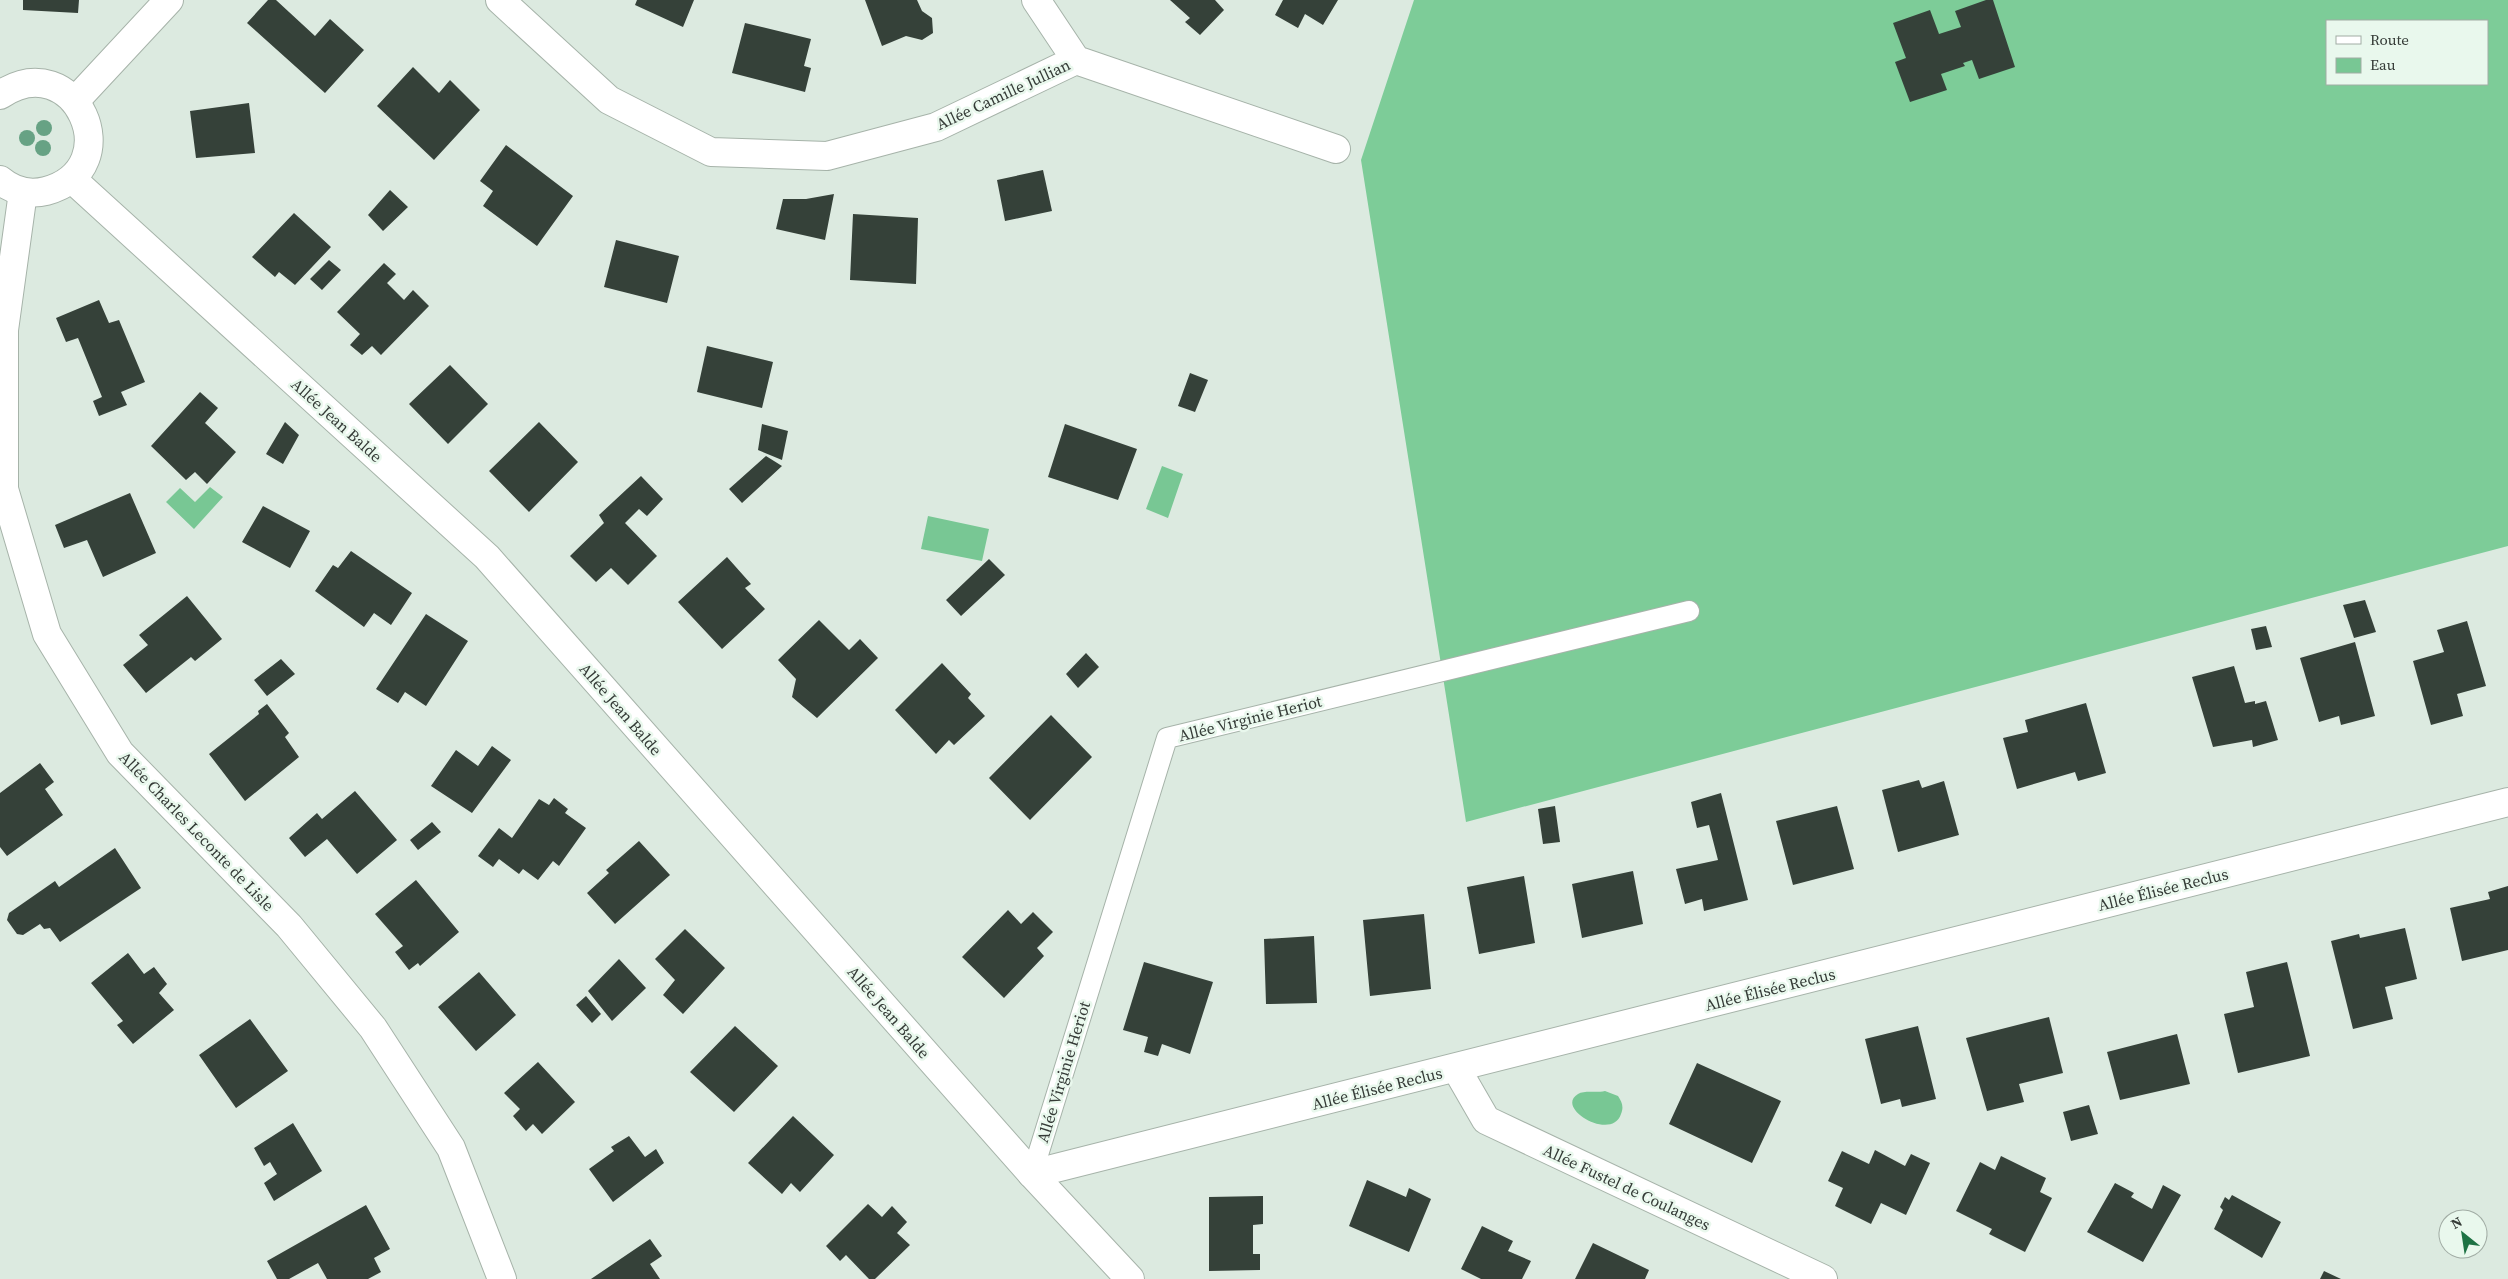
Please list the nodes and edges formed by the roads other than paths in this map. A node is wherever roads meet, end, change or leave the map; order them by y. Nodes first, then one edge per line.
1 (169, 0) edge
2 (500, 0) edge
3 (1036, 0) edge
4 (1076, 60) junction
5 (0, 95) edge
6 (76, 101) junction
7 (1336, 149) dead end
8 (72, 179) junction
9 (12, 186) edge
10 (2, 490) edge
11 (1689, 610) dead end
12 (2508, 802) edge
13 (1456, 1068) junction
14 (1032, 1174) junction
15 (502, 1279) edge
16 (1130, 1279) edge
17 (1823, 1279) edge

1 - 6 street
2 - 4 street, Allée Camille Jullian
3 - 4 street
4 - 7 street, Allée Camille Jullian
5 - 6 street
6 - 8 street
8 - 9 street
8 - 14 street, Allée Jean Balde
9 - 10 street, Allée Charles Leconte de Lisle
10 - 15 street, Allée Charles Leconte de Lisle
11 - 14 lane, Allée Virginie Heriot
12 - 13 street, Allée Élisée Reclus
13 - 14 street, Allée Élisée Reclus
13 - 17 street, Allée Fustel de Coulanges
14 - 16 street, Allée Jean Balde

